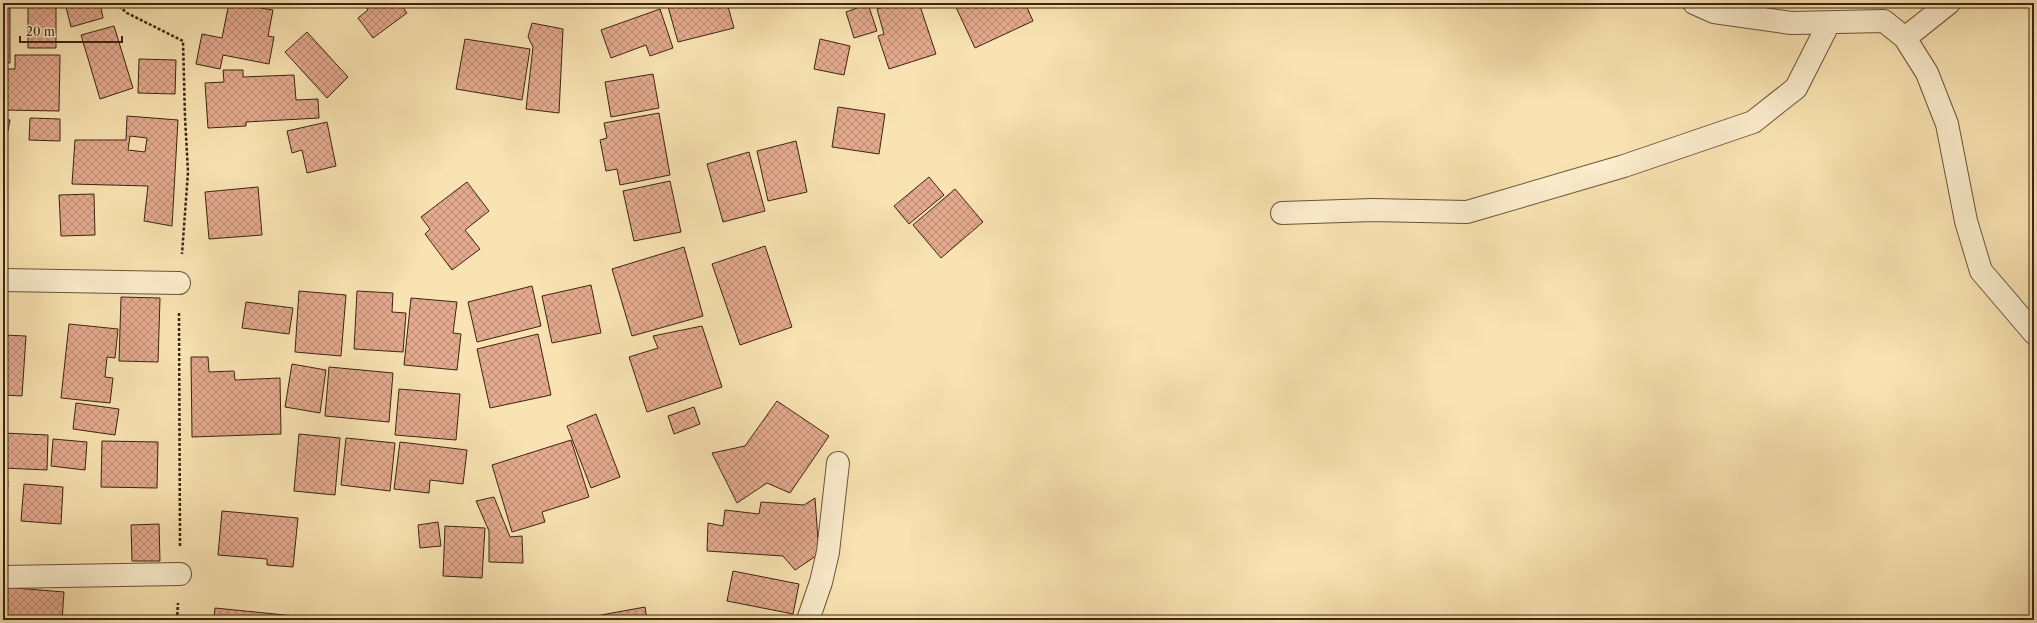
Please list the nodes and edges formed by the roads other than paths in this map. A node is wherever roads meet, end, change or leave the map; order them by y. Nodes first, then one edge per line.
1 (1694, 3) edge
2 (1949, 3) edge
3 (1829, 23) junction
4 (1905, 38) junction
5 (1282, 214) dead end
6 (3, 280) edge
7 (179, 283) dead end
8 (2034, 333) edge
9 (838, 463) dead end
10 (180, 574) dead end
11 (3, 576) edge
12 (808, 620) edge

1 - 3 street
2 - 4 street
3 - 4 street
3 - 5 street
4 - 8 street
6 - 7 street
9 - 12 street
10 - 11 street

